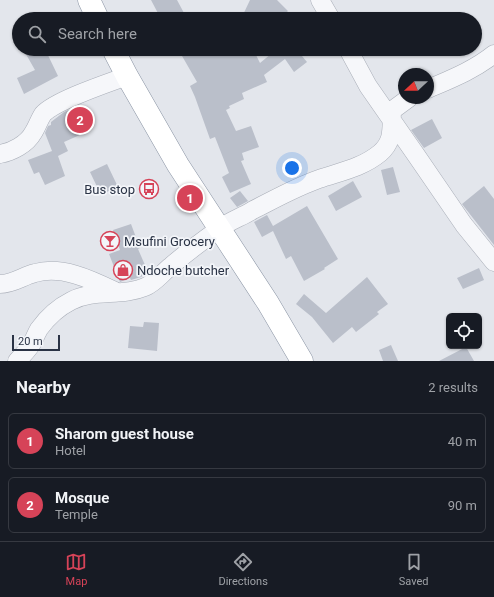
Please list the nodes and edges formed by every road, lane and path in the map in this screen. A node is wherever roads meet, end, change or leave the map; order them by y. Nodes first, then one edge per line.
1 (89, 0) edge
2 (320, 0) edge
3 (95, 12) edge
4 (327, 12) edge
5 (494, 54) edge
6 (117, 56) edge
7 (352, 56) edge
8 (127, 76) junction
9 (434, 86) edge
10 (401, 104) edge
11 (392, 119) junction
12 (0, 154) edge
13 (220, 228) junction
14 (494, 262) edge
15 (0, 284) edge
16 (119, 293) junction
17 (17, 361) edge
18 (302, 361) edge

1 - 3 highway
2 - 4 street
5 - 9 street
6 - 8 highway
7 - 11 street
8 - 12 street
8 - 13 highway
10 - 11 street
11 - 13 street
11 - 14 street
13 - 16 street
13 - 18 highway
15 - 16 street
16 - 17 street

